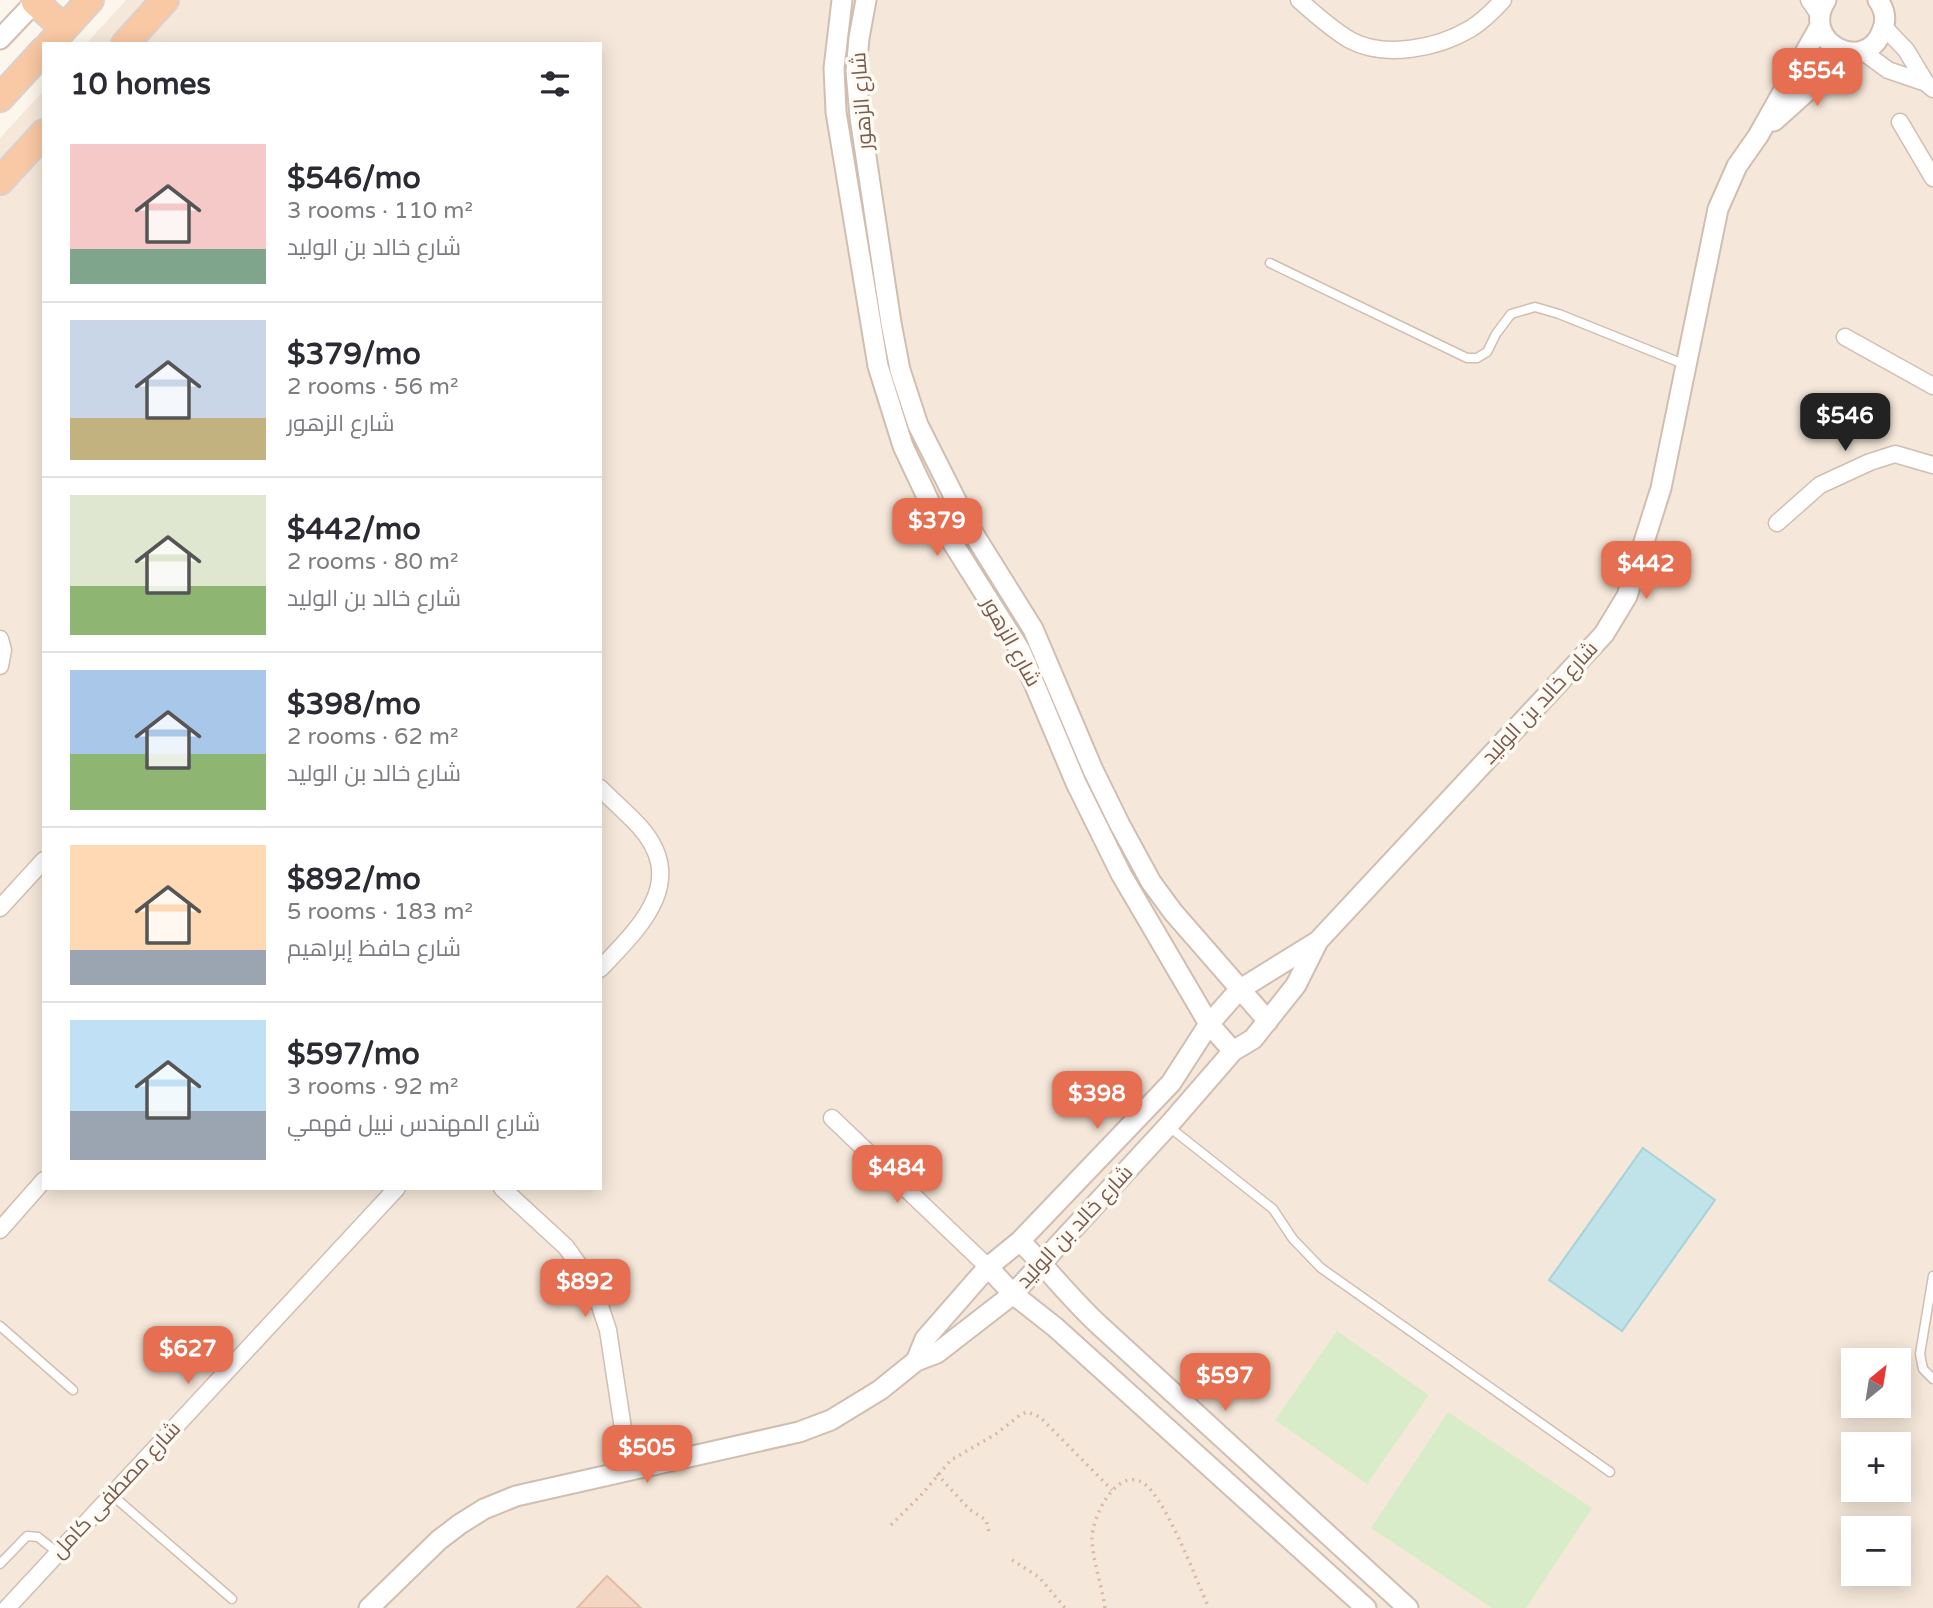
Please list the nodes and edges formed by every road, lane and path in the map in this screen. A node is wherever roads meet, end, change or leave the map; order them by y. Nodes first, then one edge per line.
1 (90, 0) edge
2 (165, 0) edge
3 (842, 0) edge
4 (866, 0) edge
5 (1299, 0) edge
6 (1503, 0) edge
7 (36, 1) edge
8 (1819, 11) edge
9 (1885, 11) edge
10 (57, 36) edge
11 (0, 39) edge
12 (127, 42) edge
13 (42, 52) edge
14 (1856, 52) junction
15 (1929, 86) edge
16 (0, 98) edge
17 (1900, 122) dead end
18 (42, 135) edge
19 (1758, 136) junction
20 (1933, 178) edge
21 (0, 181) edge
22 (1270, 263) dead end
23 (1846, 337) dead end
24 (1686, 365) junction
25 (1933, 386) edge
26 (1933, 465) edge
27 (1777, 523) dead end
28 (0, 639) edge
29 (0, 666) edge
30 (602, 791) edge
31 (42, 862) edge
32 (0, 908) edge
33 (1318, 940) junction
34 (602, 967) edge
35 (1239, 990) junction
36 (1268, 1021) junction
37 (1209, 1024) junction
38 (1233, 1051) junction
39 (832, 1118) dead end
40 (1168, 1126) junction
41 (42, 1182) edge
42 (395, 1190) edge
43 (504, 1190) edge
44 (0, 1230) edge
45 (1020, 1241) junction
46 (1041, 1263) junction
47 (988, 1267) junction
48 (1933, 1276) edge
49 (1013, 1294) junction
50 (0, 1326) edge
51 (916, 1361) junction
52 (1933, 1378) edge
53 (73, 1390) dead end
54 (629, 1468) junction
55 (1610, 1472) dead end
56 (937, 1474) junction
57 (1112, 1490) junction
58 (112, 1495) junction
59 (891, 1525) dead end
60 (990, 1536) dead end
61 (58, 1553) junction
62 (1012, 1560) dead end
63 (0, 1564) edge
64 (232, 1599) dead end
65 (1405, 1607) edge
66 (7, 1608) edge
67 (369, 1608) edge
68 (1065, 1608) edge
69 (1105, 1608) edge
70 (1209, 1608) edge
71 (1366, 1608) edge

1 - 10 highway
2 - 12 highway
3 - 37 street, شارع الزهور
4 - 35 street, شارع الزهور
5 - 6 street
7 - 10 highway
7 - 11 street
8 - 14 street
8 - 19 street, شارع خالد بن الوليد
9 - 14 street, شارع خالد بن الوليد
9 - 15 street
13 - 16 highway
14 - 15 street
14 - 19 street, شارع خالد بن الوليد
17 - 20 street
18 - 21 highway
19 - 24 street, شارع خالد بن الوليد
22 - 24 lane
23 - 25 street
24 - 33 street, شارع خالد بن الوليد
26 - 27 street
28 - 29 street
30 - 34 street
31 - 32 street
33 - 35 street, شارع خالد بن الوليد
33 - 36 street, شارع خالد بن الوليد
35 - 36 street, شارع الزهور
35 - 37 street, شارع خالد بن الوليد
36 - 38 street, شارع خالد بن الوليد
37 - 38 street, شارع الزهور
37 - 45 street, شارع خالد بن الوليد
38 - 40 street, شارع خالد بن الوليد
39 - 47 street
40 - 46 street, شارع خالد بن الوليد
40 - 55 lane
41 - 44 street
42 - 58 street, شارع مصطفى كامل
43 - 54 street
45 - 46 street
45 - 47 street, شارع خالد بن الوليد
46 - 49 street, شارع خالد بن الوليد
46 - 65 street
47 - 49 street
47 - 51 street, شارع خالد بن الوليد
48 - 52 lane
49 - 51 street, شارع خالد بن الوليد
49 - 71 street
50 - 53 lane
51 - 54 street, شارع خالد بن الوليد
54 - 67 street, شارع خالد بن الوليد
56 - 57 path
56 - 59 path
56 - 60 path
57 - 69 path
57 - 70 path
58 - 61 street, شارع مصطفى كامل
58 - 64 lane
61 - 63 lane
61 - 66 street, شارع مصطفى كامل
62 - 68 path

